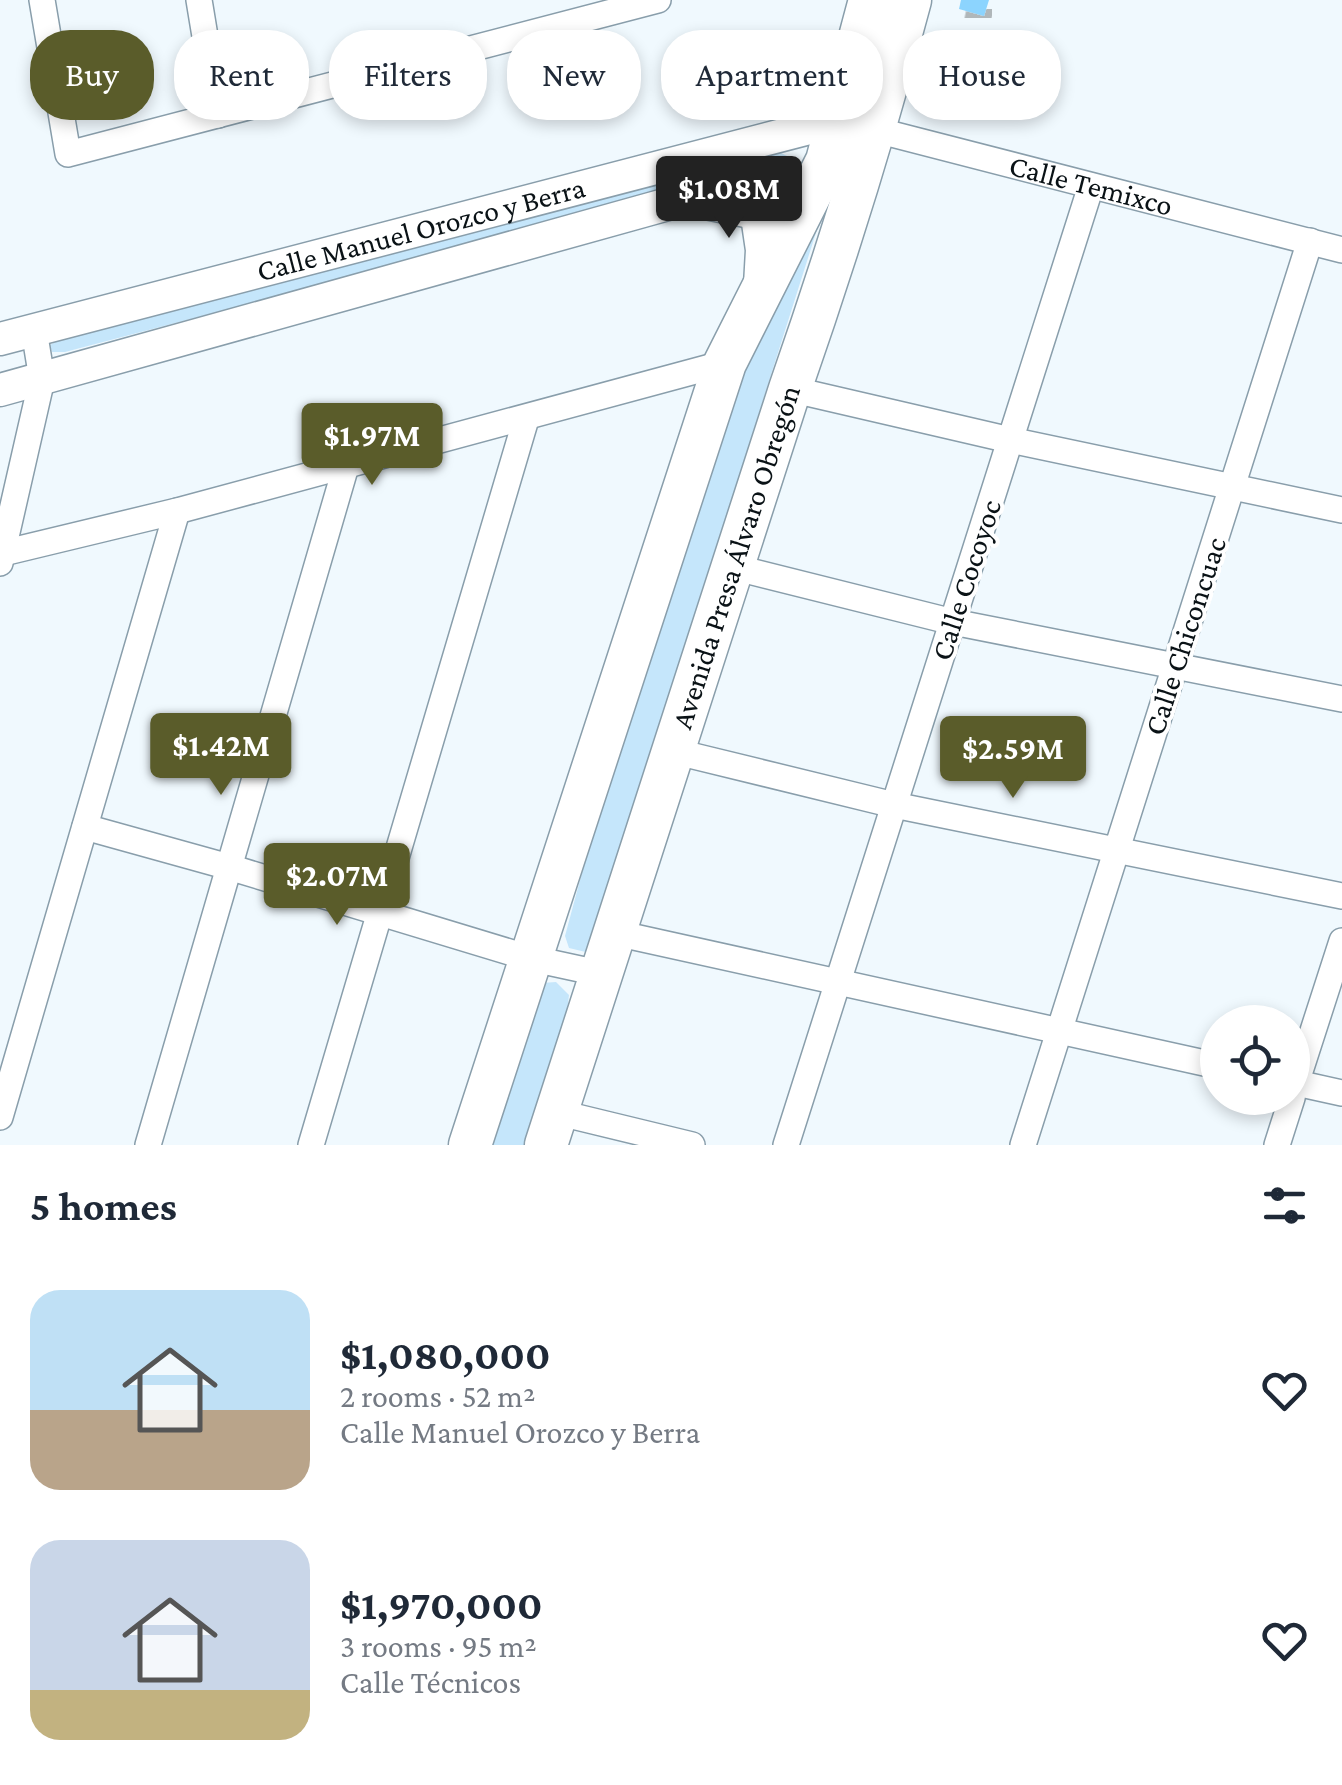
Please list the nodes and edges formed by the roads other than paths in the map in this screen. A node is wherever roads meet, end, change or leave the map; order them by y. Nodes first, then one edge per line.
1 (42, 0) edge
2 (199, 0) edge
3 (658, 0) edge
4 (870, 0) edge
5 (910, 0) edge
6 (204, 30) edge
7 (309, 91) edge
8 (199, 120) edge
9 (858, 125) junction
10 (782, 136) junction
11 (818, 175) junction
12 (1091, 186) junction
13 (1310, 242) junction
14 (1342, 250) edge
15 (834, 264) junction
16 (760, 295) junction
17 (34, 330) junction
18 (0, 339) edge
19 (725, 363) junction
20 (42, 380) junction
21 (790, 389) junction
22 (0, 390) edge
23 (526, 419) junction
24 (1010, 440) junction
25 (346, 466) junction
26 (1232, 486) junction
27 (1342, 510) edge
28 (177, 511) junction
29 (2, 558) edge
30 (733, 567) junction
31 (952, 622) junction
32 (1174, 668) junction
33 (1342, 699) edge
34 (674, 750) junction
35 (894, 805) junction
36 (85, 827) junction
37 (1117, 850) junction
38 (230, 867) junction
39 (1342, 896) edge
40 (380, 912) junction
41 (616, 934) junction
42 (1342, 941) edge
43 (529, 958) junction
44 (602, 974) junction
45 (837, 984) junction
46 (1059, 1032) junction
47 (1310, 1038) edge
48 (1200, 1062) edge
49 (1310, 1091) edge
50 (1342, 1093) edge
51 (1286, 1115) edge
52 (0, 1117) edge
53 (551, 1129) edge
54 (148, 1145) edge
55 (312, 1145) edge
56 (470, 1145) edge
57 (692, 1145) edge
58 (786, 1145) edge
59 (1023, 1145) edge
60 (1277, 1145) edge

1 - 8 street
2 - 6 street
3 - 7 street
4 - 9 main road, Avenida Presa Álvaro Obregón
5 - 9 main road, Avenida Presa Álvaro Obregón
9 - 10 street, Calle Manuel Orozco y Berra
9 - 11 main road, Avenida Presa Álvaro Obregón
9 - 12 street, Calle Temixco
9 - 15 main road, Avenida Presa Álvaro Obregón
10 - 11 street
10 - 17 street, Calle Manuel Orozco y Berra
11 - 15 street
11 - 16 main road, Avenida Presa Álvaro Obregón
12 - 13 street, Calle Temixco
12 - 24 street, Calle Cocoyoc
13 - 14 street, Calle Temixco
13 - 26 street, Calle Chiconcuac
15 - 21 main road, Avenida Presa Álvaro Obregón
16 - 19 main road, Avenida Presa Álvaro Obregón
16 - 20 street, Calle Manuel Orozco y Berra
17 - 18 street, Calle Manuel Orozco y Berra
17 - 20 street
19 - 23 street
19 - 43 main road, Avenida Presa Álvaro Obregón
20 - 22 street, Calle Manuel Orozco y Berra
20 - 29 street
21 - 24 street
21 - 30 main road, Avenida Presa Álvaro Obregón
23 - 25 street
23 - 40 street
24 - 26 street
24 - 31 street, Calle Cocoyoc
25 - 28 street
25 - 38 street
26 - 27 street
26 - 32 street, Calle Chiconcuac
28 - 29 street
28 - 36 street
30 - 31 street
30 - 34 main road, Avenida Presa Álvaro Obregón
31 - 32 street
31 - 35 street, Calle Cocoyoc
32 - 33 street
32 - 37 street, Calle Chiconcuac
34 - 35 street
34 - 41 main road, Avenida Presa Álvaro Obregón
35 - 37 street
35 - 45 street, Calle Cocoyoc
36 - 38 street
36 - 52 street
37 - 39 street
37 - 46 street, Calle Chiconcuac
38 - 40 street
38 - 54 street
40 - 43 street
40 - 55 street
41 - 44 main road, Avenida Presa Álvaro Obregón
41 - 45 street
42 - 47 street
43 - 44 street
43 - 56 main road, Avenida Presa Álvaro Obregón
44 - 53 main road, Avenida Presa Álvaro Obregón
45 - 46 street
45 - 58 street, Calle Cocoyoc
46 - 48 street
46 - 59 street, Calle Chiconcuac
49 - 50 street
51 - 60 street
53 - 57 street

